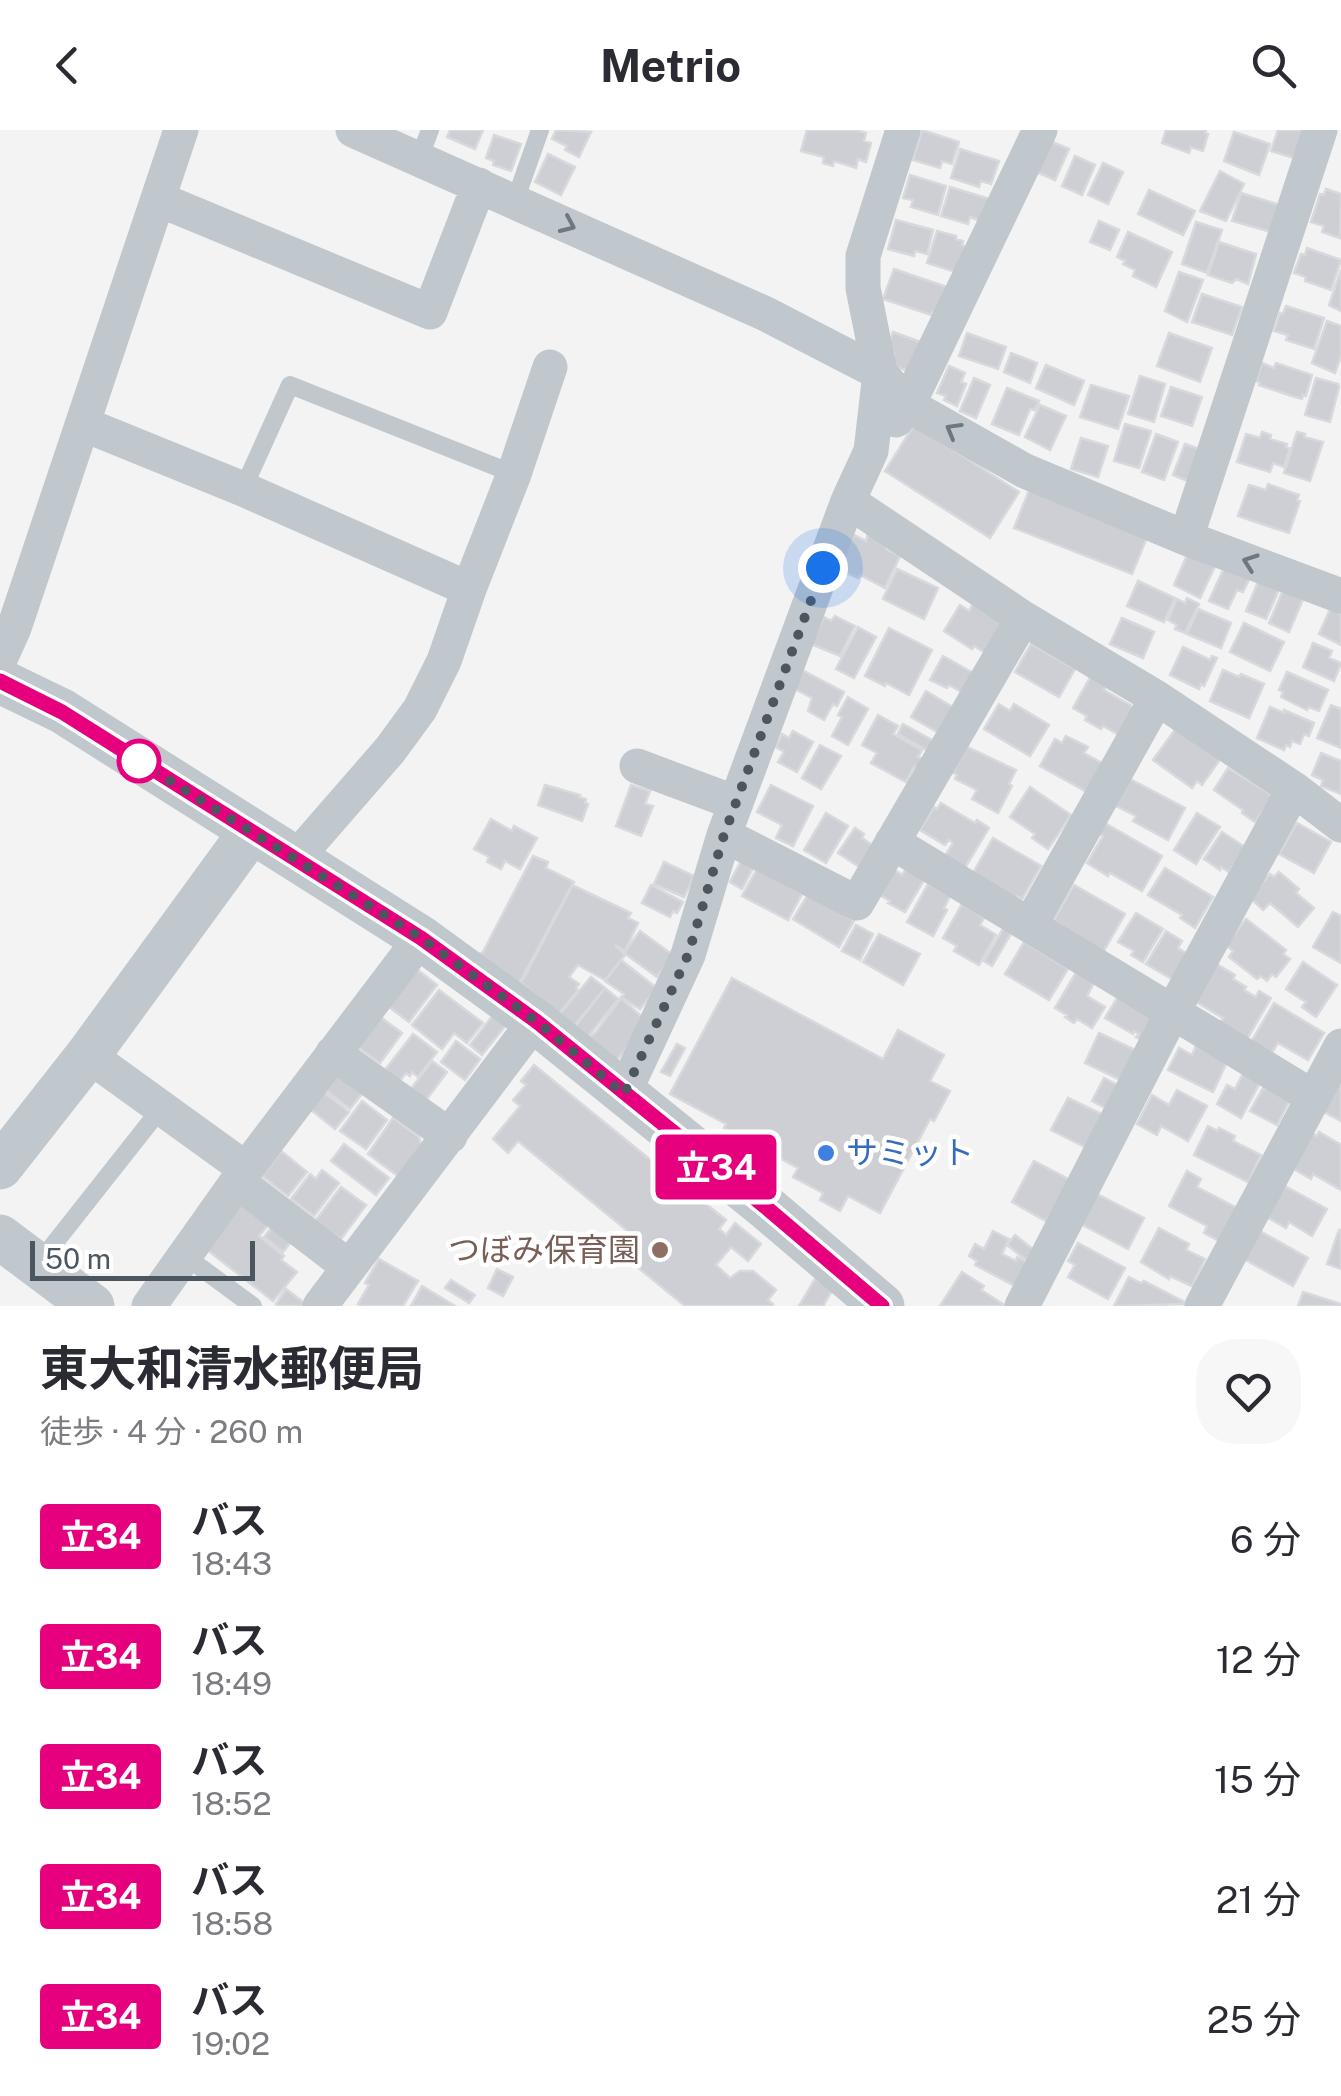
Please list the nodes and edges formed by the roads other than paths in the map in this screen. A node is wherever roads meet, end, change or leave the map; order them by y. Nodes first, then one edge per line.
1 (181, 130) edge
2 (352, 130) edge
3 (540, 130) edge
4 (903, 130) edge
5 (1040, 130) edge
6 (1320, 130) edge
7 (424, 144) edge
8 (479, 185) junction
9 (158, 198) junction
10 (514, 201) junction
11 (550, 367) dead end
12 (880, 373) junction
13 (908, 404) junction
14 (83, 424) junction
15 (871, 450) junction
16 (514, 474) junction
17 (243, 489) junction
18 (848, 501) junction
19 (1186, 538) junction
20 (469, 589) junction
21 (1341, 596) edge
22 (1022, 618) junction
23 (0, 659) edge
24 (0, 681) edge
25 (1158, 698) junction
26 (637, 766) dead end
27 (1294, 789) junction
28 (730, 819) junction
29 (1341, 825) edge
30 (250, 832) junction
31 (892, 842) junction
32 (296, 858) junction
33 (1030, 925) junction
34 (421, 938) junction
35 (1172, 1013) junction
36 (536, 1021) junction
37 (1341, 1046) edge
38 (333, 1053) junction
39 (88, 1055) junction
40 (624, 1094) junction
41 (1312, 1097) junction
42 (162, 1107) junction
43 (450, 1136) junction
44 (0, 1166) edge
45 (242, 1176) junction
46 (0, 1237) edge
47 (36, 1266) junction
48 (200, 1267) dead end
49 (349, 1268) junction
50 (92, 1306) edge
51 (149, 1306) edge
52 (253, 1306) edge
53 (320, 1306) edge
54 (882, 1306) edge
55 (1022, 1306) edge
56 (1202, 1306) edge

1 - 9 street
2 - 7 street
3 - 10 lane
4 - 12 street
5 - 13 street
6 - 19 street
7 - 8 street
8 - 9 street
8 - 10 street
9 - 14 street
10 -> 12 street
11 - 16 street
12 - 13 street
12 - 15 street
13 - 15 street
19 -> 13 street
14 - 17 street
14 - 23 street
15 - 18 street
16 - 17 lane
16 - 20 street
17 - 20 street
18 - 22 street
18 - 28 street
21 -> 19 street
20 - 32 street
22 - 25 street
22 - 31 street
24 - 30 street
25 - 27 street
25 - 33 street
26 - 28 street
27 - 29 street
27 - 35 street
28 - 31 street
28 - 40 street
30 - 32 street
30 - 39 street
31 - 33 street
32 - 34 street
33 - 35 street
34 - 36 street
34 - 38 street
35 - 41 street
35 - 55 street
36 - 40 street
36 - 43 street
37 - 41 street
38 - 43 street
38 - 45 street
39 - 42 street
39 - 44 street
40 - 54 street
41 - 56 street
42 - 45 street
42 - 47 lane
43 - 49 street
45 - 49 street
45 - 51 street
46 - 47 street
47 - 50 street
48 - 52 lane
49 - 53 street

